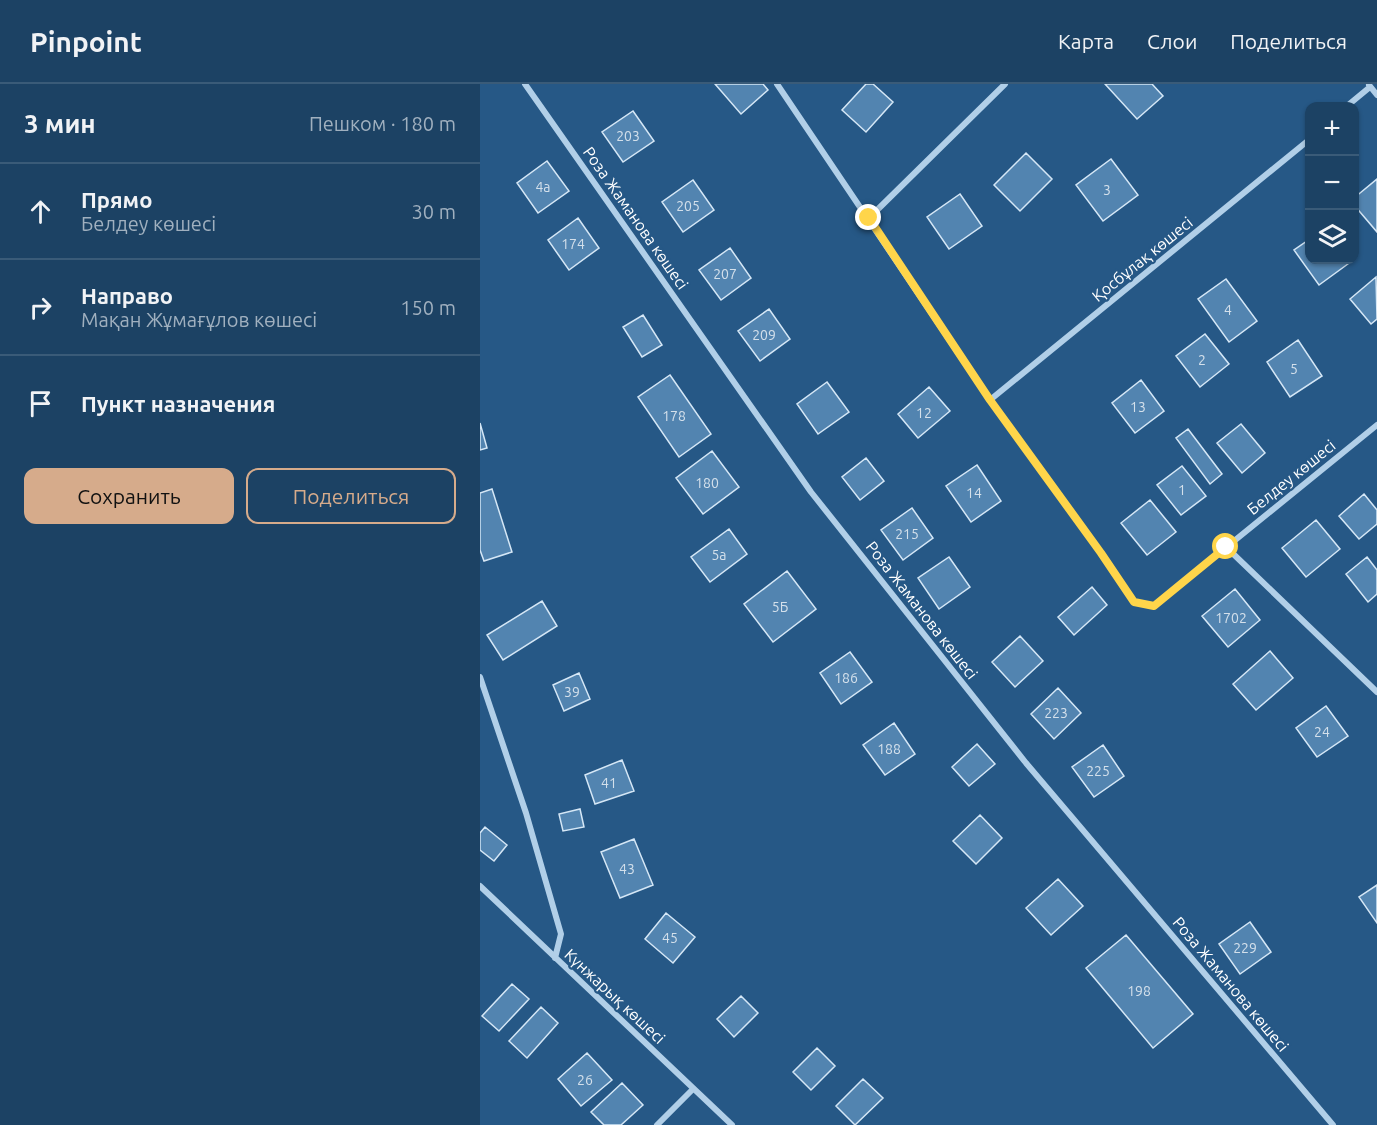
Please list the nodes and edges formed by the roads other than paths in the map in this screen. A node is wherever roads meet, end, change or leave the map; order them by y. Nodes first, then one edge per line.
1 (525, 84) edge
2 (777, 84) edge
3 (1005, 84) edge
4 (1370, 85) edge
5 (1377, 95) edge
6 (1351, 102) edge
7 (1305, 143) edge
8 (869, 218) junction
9 (990, 400) junction
10 (1377, 425) edge
11 (1226, 547) junction
12 (480, 676) edge
13 (1377, 692) edge
14 (480, 886) edge
15 (555, 958) junction
16 (693, 1089) junction
17 (657, 1125) edge
18 (732, 1125) edge
19 (1333, 1125) edge

1 - 19 street, Роза Жаманова көшесі
2 - 8 street
3 - 8 street
4 - 5 street
4 - 6 street
7 - 9 street, Қосбұлақ көшесі
8 - 9 street
9 - 11 street, Белдеу көшесі
10 - 11 street, Белдеу көшесі
11 - 13 street
12 - 15 street
14 - 15 street, Күнжарық көшесі
15 - 16 street, Күнжарық көшесі
16 - 17 street
16 - 18 street, Күнжарық көшесі

